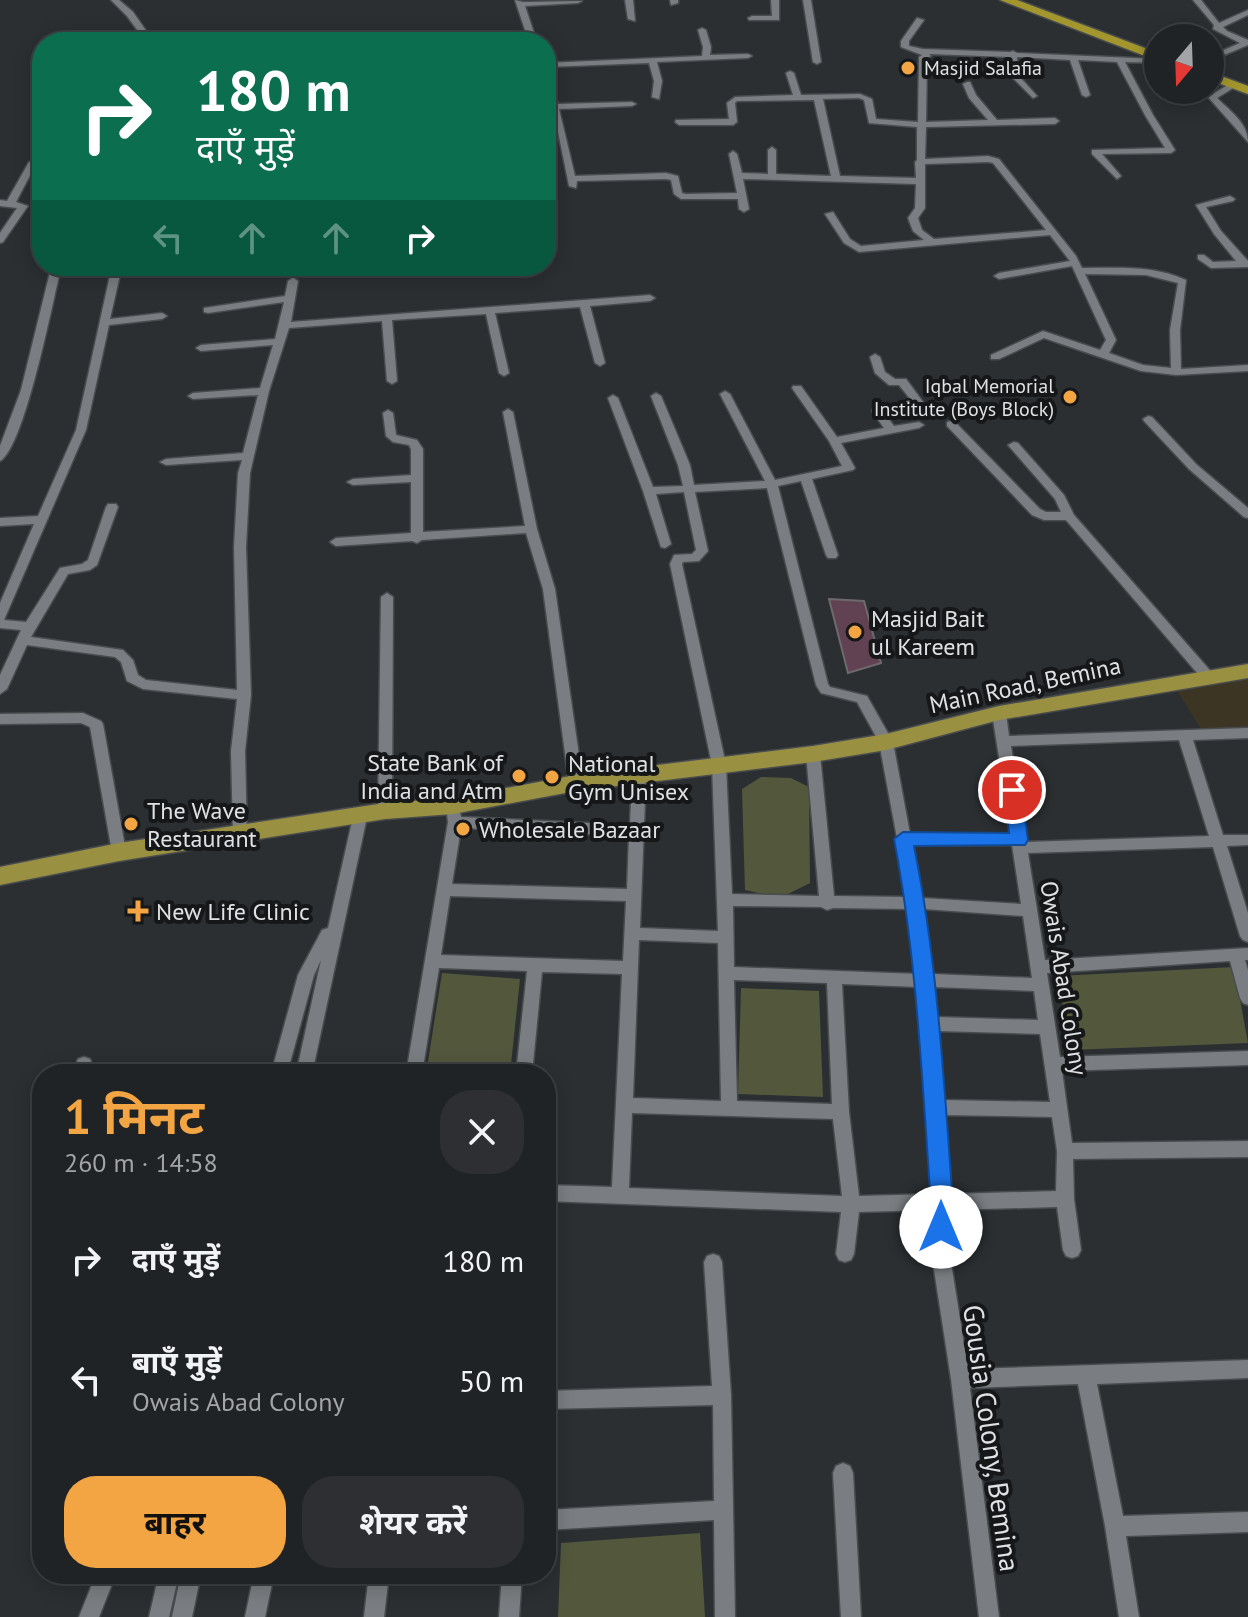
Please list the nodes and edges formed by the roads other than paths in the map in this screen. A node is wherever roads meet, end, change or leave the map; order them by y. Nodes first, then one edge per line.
1 (115, 0) edge
2 (629, 0) edge
3 (775, 0) edge
4 (807, 0) edge
5 (1006, 0) edge
6 (1026, 0) edge
7 (1198, 0) edge
8 (578, 1) edge
9 (520, 2) edge
10 (1248, 12) edge
11 (752, 18) dead end
12 (632, 19) dead end
13 (920, 20) dead end
14 (1214, 24) edge
15 (1222, 24) edge
16 (702, 30) dead end
17 (143, 32) edge
18 (530, 32) edge
19 (1224, 32) edge
20 (1248, 42) edge
21 (1144, 44) edge
22 (923, 51) junction
23 (1013, 53) junction
24 (1224, 53) edge
25 (1144, 54) edge
26 (748, 56) dead end
27 (1073, 56) junction
28 (706, 58) junction
29 (1120, 59) junction
30 (1144, 59) edge
31 (653, 61) junction
32 (817, 62) dead end
33 (556, 65) edge
34 (790, 73) dead end
35 (1224, 73) edge
36 (1224, 81) edge
37 (1248, 82) edge
38 (967, 84) dead end
39 (1234, 85) junction
40 (1248, 90) edge
41 (1086, 95) dead end
42 (1033, 96) dead end
43 (656, 97) dead end
44 (798, 97) junction
45 (818, 97) junction
46 (632, 104) dead end
47 (556, 107) edge
48 (556, 111) edge
49 (1055, 121) dead end
50 (679, 122) dead end
51 (995, 123) junction
52 (922, 125) junction
53 (1248, 139) edge
54 (772, 150) dead end
55 (733, 154) dead end
56 (919, 162) junction
57 (32, 164) dead end
58 (738, 176) junction
59 (1117, 176) dead end
60 (772, 177) junction
61 (836, 177) junction
62 (918, 181) junction
63 (742, 196) junction
64 (1230, 199) dead end
65 (5, 203) edge
66 (744, 209) dead end
67 (830, 214) dead end
68 (1049, 232) junction
69 (0, 240) edge
70 (934, 244) junction
71 (1201, 257) dead end
72 (1246, 264) edge
73 (1077, 267) junction
74 (54, 276) edge
75 (115, 276) edge
76 (999, 276) dead end
77 (293, 281) dead end
78 (289, 298) junction
79 (650, 298) dead end
80 (584, 304) junction
81 (208, 310) dead end
82 (490, 311) junction
83 (162, 316) dead end
84 (387, 318) junction
85 (103, 323) junction
86 (285, 325) junction
87 (279, 342) junction
88 (201, 348) dead end
89 (1103, 354) junction
90 (875, 357) dead end
91 (995, 357) dead end
92 (600, 363) dead end
93 (1248, 368) edge
94 (1176, 372) junction
95 (504, 373) dead end
96 (392, 381) dead end
97 (797, 388) dead end
98 (264, 391) junction
99 (725, 394) dead end
100 (193, 396) dead end
101 (656, 396) dead end
102 (613, 398) dead end
103 (508, 412) dead end
104 (388, 413) dead end
105 (1148, 419) dead end
106 (951, 424) dead end
107 (919, 425) dead end
108 (891, 430) junction
109 (5, 438) edge
110 (834, 441) junction
111 (1014, 445) dead end
112 (246, 456) junction
113 (0, 458) edge
114 (166, 462) dead end
115 (417, 478) junction
116 (806, 478) junction
117 (353, 482) dead end
118 (772, 484) junction
119 (691, 490) junction
120 (649, 491) junction
121 (112, 507) dead end
122 (1248, 514) edge
123 (1069, 516) junction
124 (40, 520) junction
125 (0, 522) edge
126 (531, 529) junction
127 (417, 539) junction
128 (336, 542) dead end
129 (665, 544) dead end
130 (832, 555) dead end
131 (387, 597) dead end
132 (0, 617) edge
133 (0, 624) edge
134 (29, 627) junction
135 (22, 640) junction
136 (1248, 671) edge
137 (1209, 678) junction
138 (0, 689) edge
139 (244, 695) junction
140 (999, 713) junction
141 (0, 719) edge
142 (1248, 733) edge
143 (1184, 734) junction
144 (1005, 741) junction
145 (886, 742) junction
146 (813, 754) junction
147 (719, 765) junction
148 (639, 775) junction
149 (576, 783) junction
150 (385, 811) junction
151 (454, 814) junction
152 (360, 817) junction
153 (637, 831) junction
154 (240, 835) junction
155 (903, 839) junction
156 (1248, 840) edge
157 (1220, 841) junction
158 (1019, 844) junction
159 (119, 852) junction
160 (0, 876) edge
161 (444, 890) junction
162 (634, 895) junction
163 (725, 900) junction
164 (916, 903) junction
165 (827, 904) junction
166 (1029, 910) junction
167 (335, 920) junction
168 (632, 934) junction
169 (1248, 936) edge
170 (726, 937) junction
171 (1242, 954) edge
172 (432, 961) junction
173 (535, 965) junction
174 (1040, 967) junction
175 (630, 968) junction
176 (727, 973) junction
177 (834, 977) junction
178 (926, 980) junction
179 (1040, 985) junction
180 (1248, 998) edge
181 (929, 1024) junction
182 (1047, 1027) junction
183 (1248, 1058) edge
184 (282, 1064) edge
185 (306, 1064) edge
186 (416, 1064) edge
187 (525, 1064) edge
188 (1053, 1064) junction
189 (624, 1105) junction
190 (935, 1107) junction
191 (729, 1108) junction
192 (1059, 1110) junction
193 (841, 1112) junction
194 (1248, 1149) edge
195 (1065, 1151) junction
196 (556, 1193) edge
197 (620, 1195) junction
198 (1065, 1199) junction
199 (851, 1204) junction
200 (942, 1204) junction
201 (1072, 1250) dead end
202 (845, 1254) dead end
203 (713, 1262) dead end
204 (1248, 1369) edge
205 (1086, 1375) junction
206 (960, 1379) junction
207 (722, 1395) junction
208 (556, 1400) edge
209 (843, 1473) dead end
210 (724, 1510) junction
211 (556, 1519) edge
212 (1248, 1522) edge
213 (1115, 1526) junction
214 (102, 1584) edge
215 (167, 1584) edge
216 (189, 1584) edge
217 (262, 1584) edge
218 (378, 1584) edge
219 (511, 1584) edge
220 (89, 1617) edge
221 (159, 1617) edge
222 (182, 1617) edge
223 (255, 1617) edge
224 (374, 1617) edge
225 (509, 1617) edge
226 (725, 1617) edge
227 (851, 1617) edge
228 (989, 1617) edge
229 (1129, 1617) edge

1 - 17 street
2 - 12 street
3 - 11 street
4 - 32 street
5 - 25 highway
6 - 21 highway
7 - 14 street
8 - 9 street
9 - 18 street
10 - 15 street
13 - 22 street
16 - 28 street
19 - 20 street
20 - 24 street
22 - 23 street
22 - 52 street
23 - 27 street
23 - 42 street
26 - 28 street
27 - 29 street
27 - 41 street
28 - 31 street
29 - 30 street
29 - 59 street
31 - 33 street
31 - 43 street
34 - 44 street
35 - 37 highway
36 - 39 highway
38 - 51 street
39 - 40 highway
39 - 53 street
44 - 45 street
44 - 50 street
45 - 52 street
45 - 61 street
46 - 47 street
48 - 63 street
49 - 51 street
51 - 52 street
52 - 56 street
54 - 60 street
55 - 58 street
56 - 62 street
56 - 68 street
57 - 65 street
58 - 60 street
58 - 63 street
60 - 61 street
61 - 62 street
62 - 70 street
63 - 66 street
64 - 72 street
65 - 69 street
67 - 70 street
68 - 70 street
68 - 73 street
71 - 72 street
73 - 76 street
73 - 89 street
73 - 94 street
74 - 109 street
75 - 85 street
77 - 78 street
78 - 81 street
78 - 86 street
79 - 80 street
80 - 82 street
80 - 92 street
82 - 84 street
82 - 95 street
83 - 85 street
84 - 86 street
84 - 96 street
85 - 124 street
86 - 87 street
87 - 88 street
87 - 98 street
89 - 91 street
89 - 94 street
90 - 108 street
93 - 94 street
97 - 110 street
98 - 100 street
98 - 112 street
99 - 118 street
101 - 119 street
102 - 120 street
103 - 126 street
104 - 115 street
105 - 122 street
106 - 123 street
107 - 108 street
108 - 110 street
109 - 113 street
110 - 116 street
111 - 123 street
112 - 114 street
112 - 139 street
115 - 117 street
115 - 127 street
116 - 118 street
116 - 130 street
118 - 119 street
118 - 145 street, Gousia Colony, Bemina
119 - 120 street
119 - 147 street
120 - 129 street
121 - 134 street
123 - 137 street
124 - 125 street
124 - 132 street
126 - 127 street
126 - 149 street
127 - 128 street
131 - 150 street
133 - 134 street
134 - 135 street
135 - 138 street
135 - 139 street
136 - 137 main road, Main Road, Bemina
137 - 140 main road, Main Road, Bemina
139 - 154 street
140 - 144 street, Owais Abad Colony
140 - 145 main road, Main Road, Bemina
141 - 159 street
142 - 143 street
143 - 144 street
143 - 157 street
144 - 158 street, Owais Abad Colony
145 - 146 main road, Main Road, Bemina
145 - 155 street, Gousia Colony, Bemina
146 - 147 main road, Main Road, Bemina
146 - 165 street
147 - 148 main road, Main Road, Bemina
147 - 163 street
148 - 149 main road, Main Road, Bemina
148 - 153 street
149 - 151 main road, Main Road, Bemina
150 - 151 main road, Main Road, Bemina
150 - 152 main road, Main Road, Bemina
151 - 153 street
151 - 161 street
152 - 154 main road, Main Road, Bemina
152 - 167 street
153 - 162 street
154 - 159 main road, Main Road, Bemina
155 - 158 street
155 - 164 street, Gousia Colony, Bemina
156 - 157 street
157 - 158 street
157 - 169 street
158 - 166 street, Owais Abad Colony
159 - 160 main road, Main Road, Bemina
161 - 162 street
161 - 172 street
162 - 168 street
163 - 165 street
163 - 170 street
164 - 165 street
164 - 166 street
164 - 178 street, Gousia Colony, Bemina
166 - 174 street, Owais Abad Colony
167 - 184 street
167 - 185 street
168 - 170 street
168 - 175 street
170 - 176 street
171 - 174 street
171 - 180 street
172 - 173 street
172 - 186 street
173 - 175 street
173 - 187 street
174 - 179 street, Owais Abad Colony
175 - 189 street
176 - 177 street
176 - 191 street
177 - 178 street
177 - 193 street
178 - 179 street
178 - 181 street, Gousia Colony, Bemina
179 - 182 street, Owais Abad Colony
181 - 182 street
181 - 190 street, Gousia Colony, Bemina
182 - 188 street, Owais Abad Colony
183 - 188 street
188 - 192 street, Owais Abad Colony
189 - 191 street
189 - 197 street
190 - 192 street
190 - 200 street, Gousia Colony, Bemina
191 - 193 street
192 - 195 street, Owais Abad Colony
193 - 199 street
194 - 195 street
195 - 198 street, Owais Abad Colony
196 - 197 street
197 - 199 street
198 - 200 street
198 - 201 street, Owais Abad Colony
199 - 200 street
199 - 202 street
200 - 206 street, Gousia Colony, Bemina
203 - 207 street
204 - 205 street
205 - 206 street
205 - 213 street
206 - 228 street, Gousia Colony, Bemina
207 - 208 street
207 - 210 street
209 - 227 street
210 - 211 street
210 - 226 street
212 - 213 street
213 - 229 street
214 - 220 street
215 - 221 street
216 - 222 street
217 - 223 street
218 - 224 street
219 - 225 street

